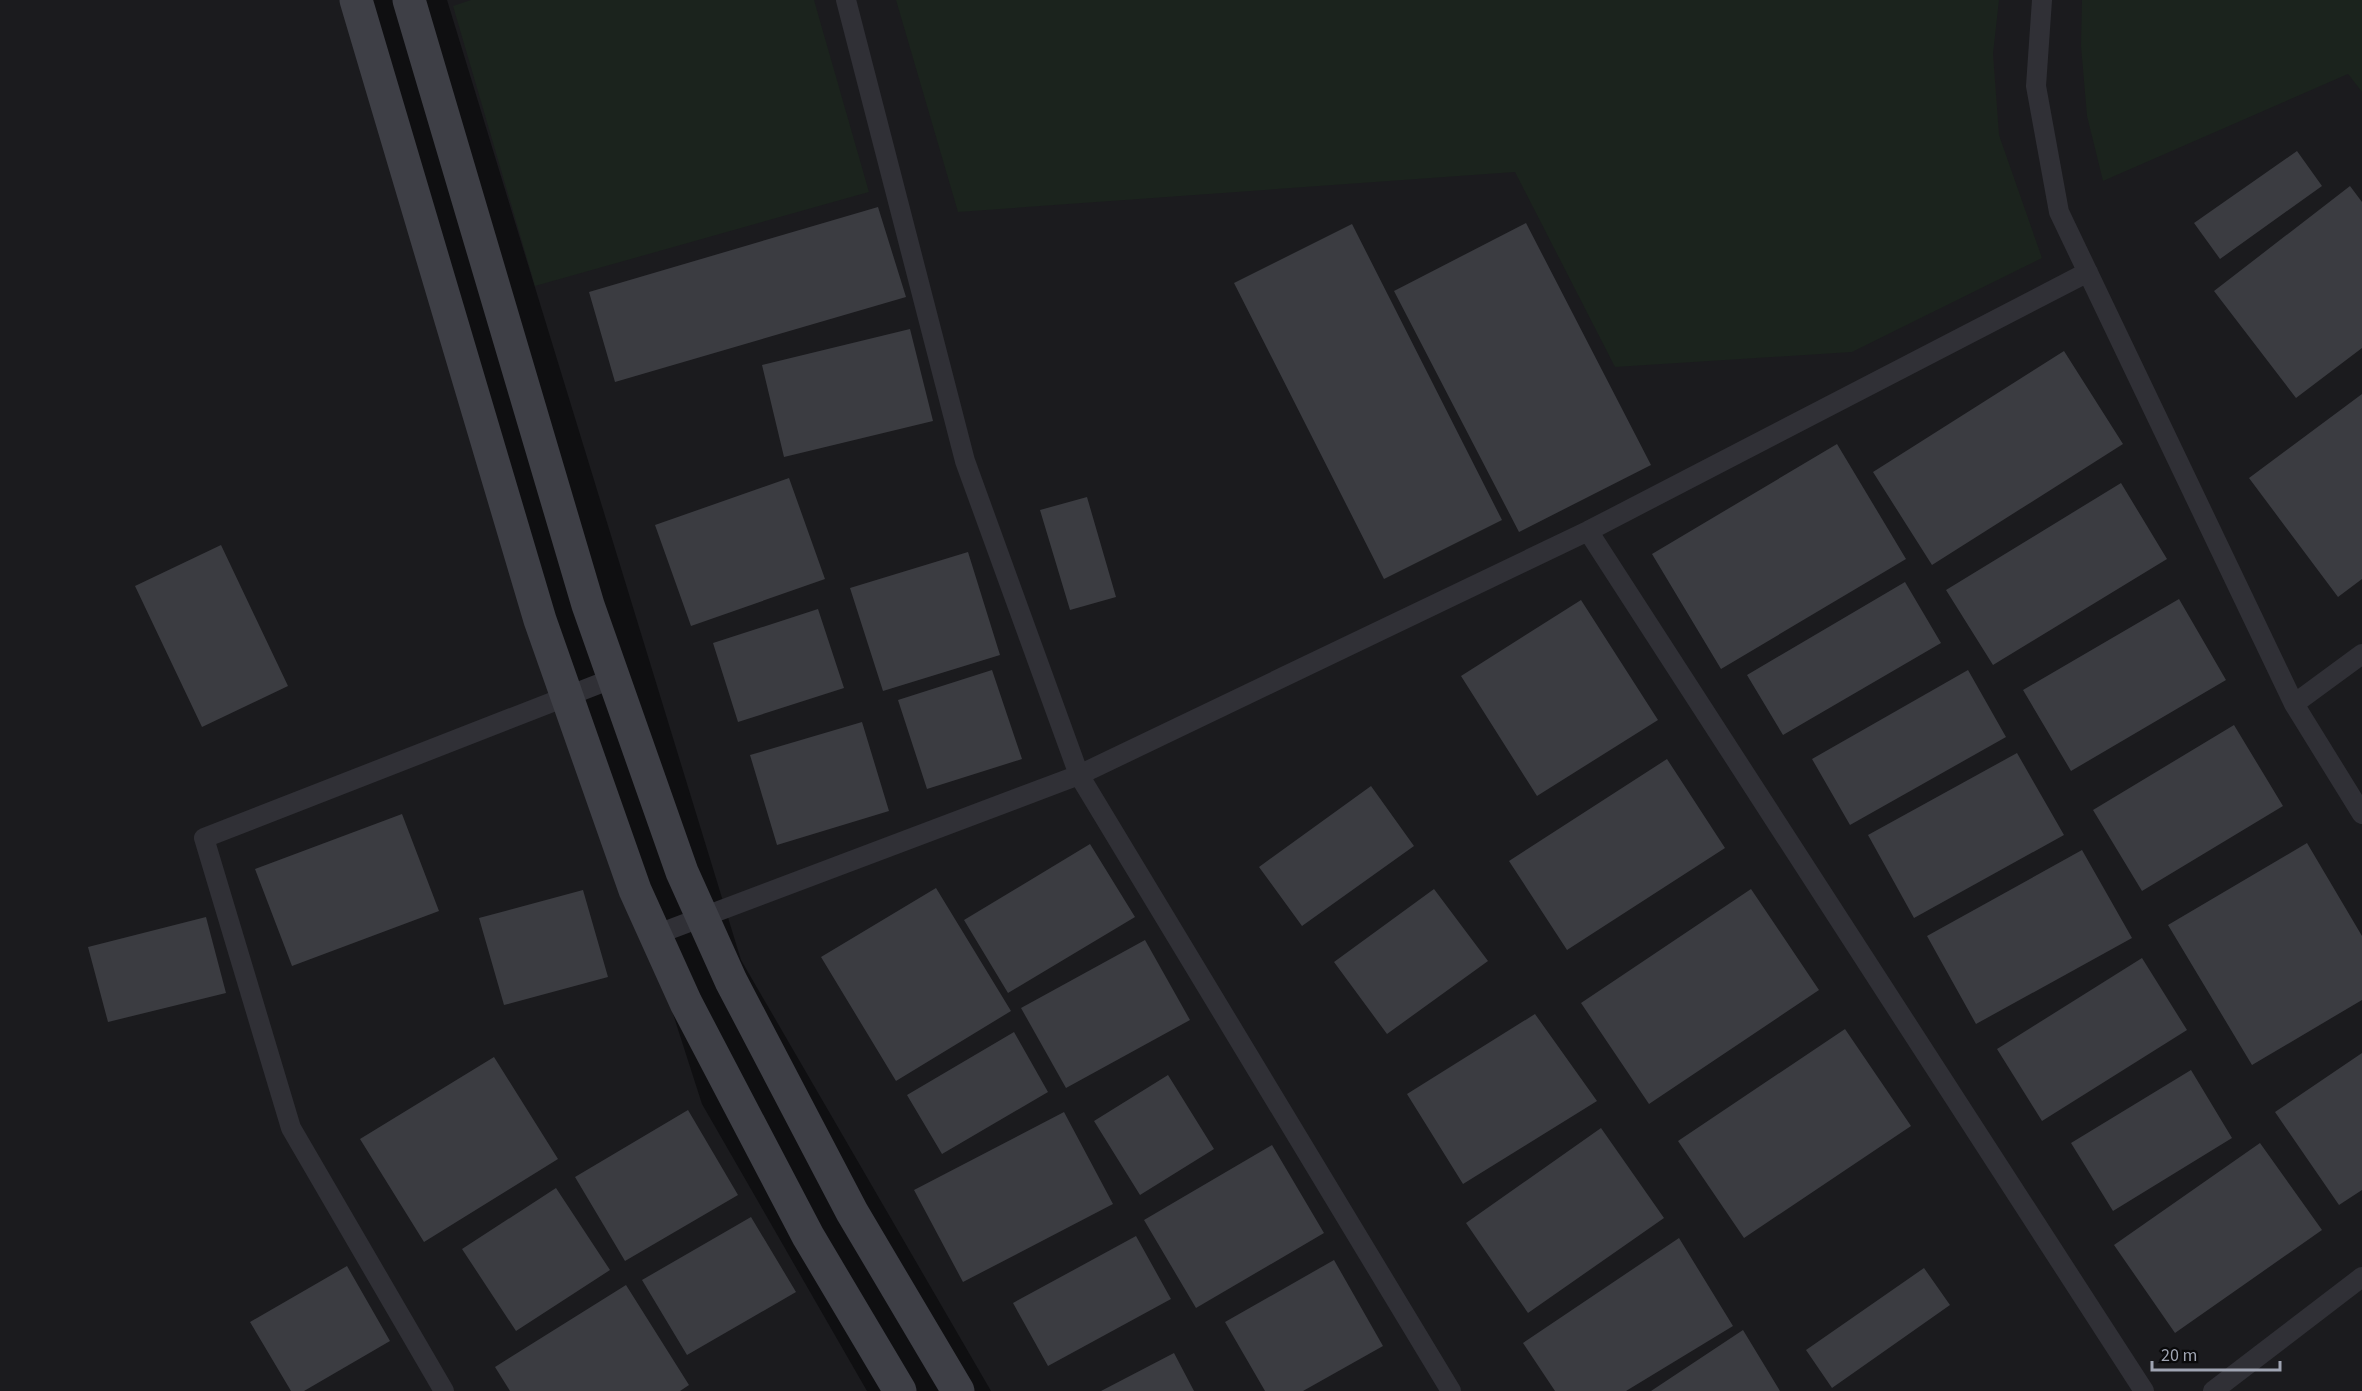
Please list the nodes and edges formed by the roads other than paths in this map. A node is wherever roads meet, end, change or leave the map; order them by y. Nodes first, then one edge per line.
1 (356, 0) edge
2 (409, 0) edge
3 (846, 0) edge
4 (2042, 0) edge
5 (2088, 272) junction
6 (1588, 531) junction
7 (2362, 654) edge
8 (614, 678) junction
9 (567, 696) junction
10 (2294, 704) junction
11 (1079, 775) junction
12 (2362, 814) edge
13 (702, 917) junction
14 (655, 935) junction
15 (2362, 1277) edge
16 (444, 1391) edge
17 (900, 1391) edge
18 (958, 1391) edge
19 (1451, 1391) edge
20 (2144, 1391) edge
21 (2213, 1391) edge

1 - 9 main road
2 - 8 main road
3 - 11 lane
4 - 5 lane
5 - 6 lane
5 - 10 lane
6 - 11 lane
6 - 20 lane
7 - 10 lane
8 - 9 lane
8 - 13 main road
9 - 14 main road
9 - 16 lane
10 - 12 lane
11 - 13 lane
11 - 19 lane
13 - 14 lane
13 - 18 main road
14 - 17 main road
15 - 21 lane

